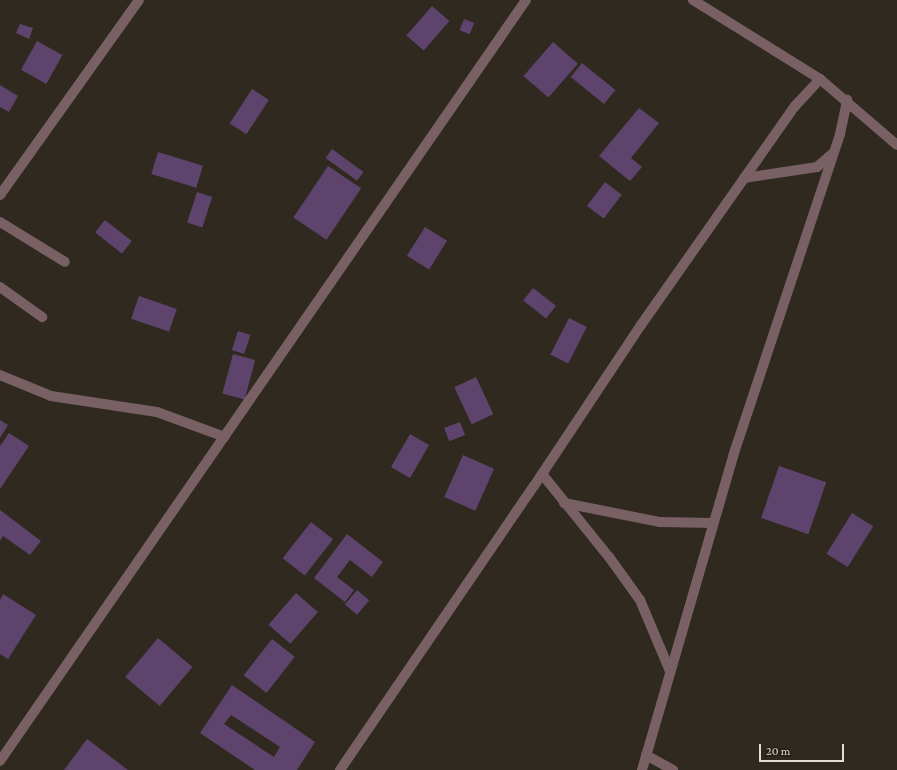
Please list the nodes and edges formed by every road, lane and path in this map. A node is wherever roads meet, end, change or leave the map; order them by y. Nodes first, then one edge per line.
1 (139, 0) edge
2 (526, 0) edge
3 (693, 0) edge
4 (820, 79) junction
5 (847, 100) junction
6 (897, 144) edge
7 (833, 153) junction
8 (744, 178) junction
9 (0, 196) edge
10 (0, 222) edge
11 (65, 262) dead end
12 (0, 287) edge
13 (42, 317) dead end
14 (0, 375) edge
15 (225, 437) junction
16 (542, 474) junction
17 (564, 503) junction
18 (713, 523) junction
19 (670, 671) junction
20 (646, 755) junction
21 (0, 761) edge
22 (340, 770) edge
23 (642, 770) edge
24 (673, 770) edge

1 - 9 street
2 - 15 street
3 - 4 street
4 - 5 street
4 - 8 street
5 - 6 street
5 - 7 street
7 - 8 street
7 - 18 street
8 - 16 street
10 - 11 street
12 - 13 street
14 - 15 street
15 - 21 street
16 - 17 street
16 - 22 street
17 - 18 street
17 - 19 street
18 - 19 street
19 - 20 street
20 - 23 street
20 - 24 street

